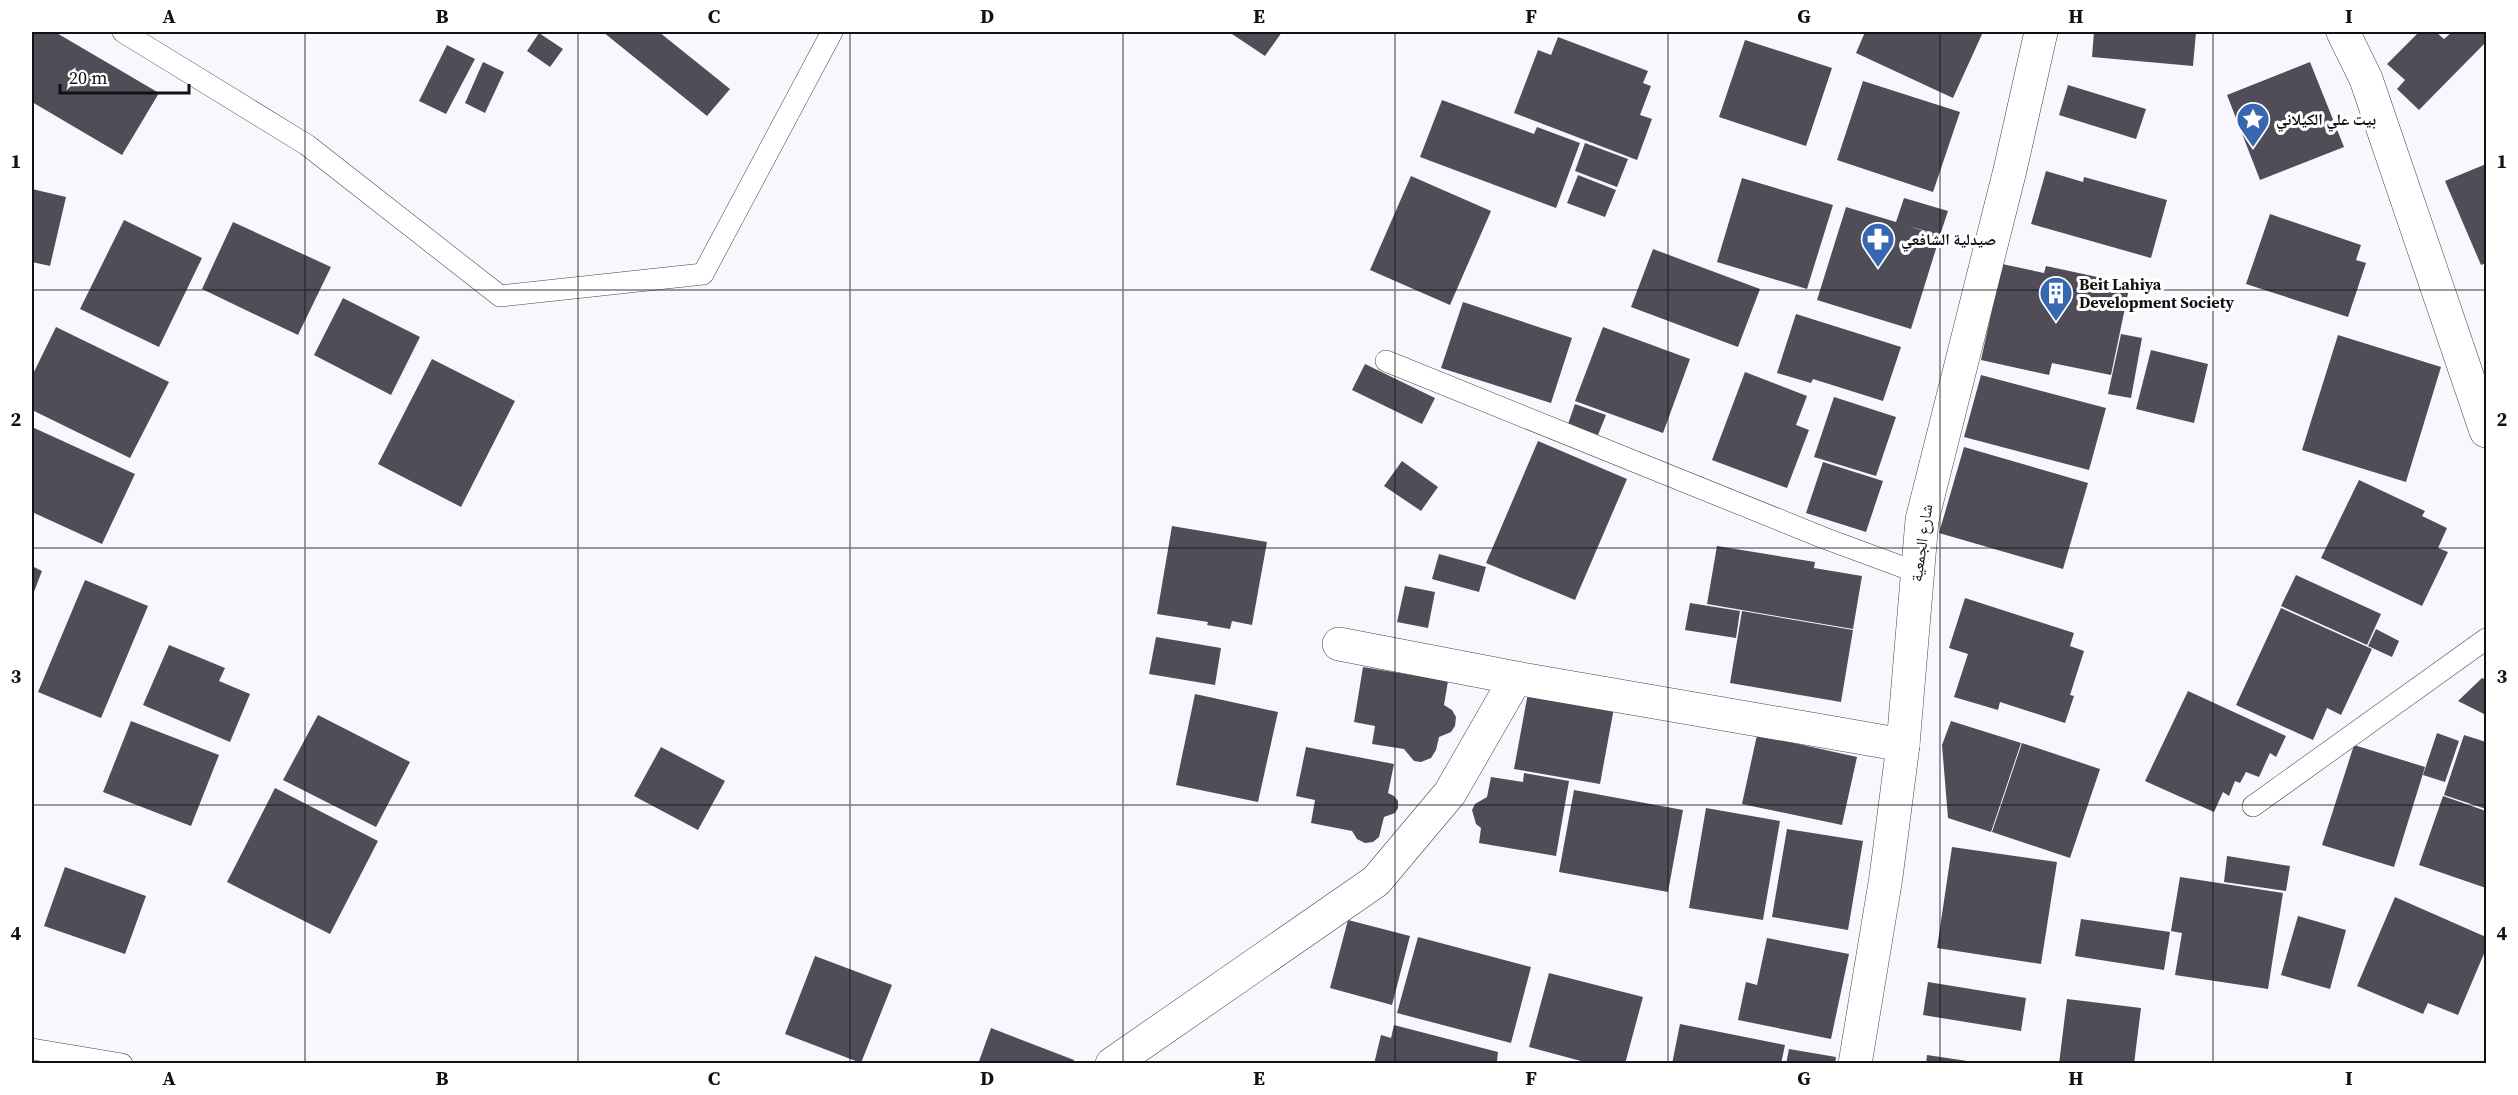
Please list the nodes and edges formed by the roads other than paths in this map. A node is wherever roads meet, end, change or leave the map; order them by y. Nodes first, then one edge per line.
1 (123, 32) edge
2 (832, 32) edge
3 (2041, 32) edge
4 (2343, 32) edge
5 (1386, 361) dead end
6 (2487, 430) edge
7 (1916, 572) junction
8 (2487, 639) edge
9 (1339, 644) dead end
10 (1516, 678) junction
11 (1903, 745) junction
12 (2253, 806) dead end
13 (32, 1049) edge
14 (122, 1064) edge
15 (1112, 1064) edge
16 (1855, 1064) edge

1 - 2 lane
3 - 7 street, شارع الجمعية
4 - 6 street
5 - 7 lane
7 - 11 street, شارع الجمعية
8 - 12 lane
9 - 10 street
10 - 11 street
10 - 15 street
11 - 16 street, شارع الجمعية
13 - 14 lane

